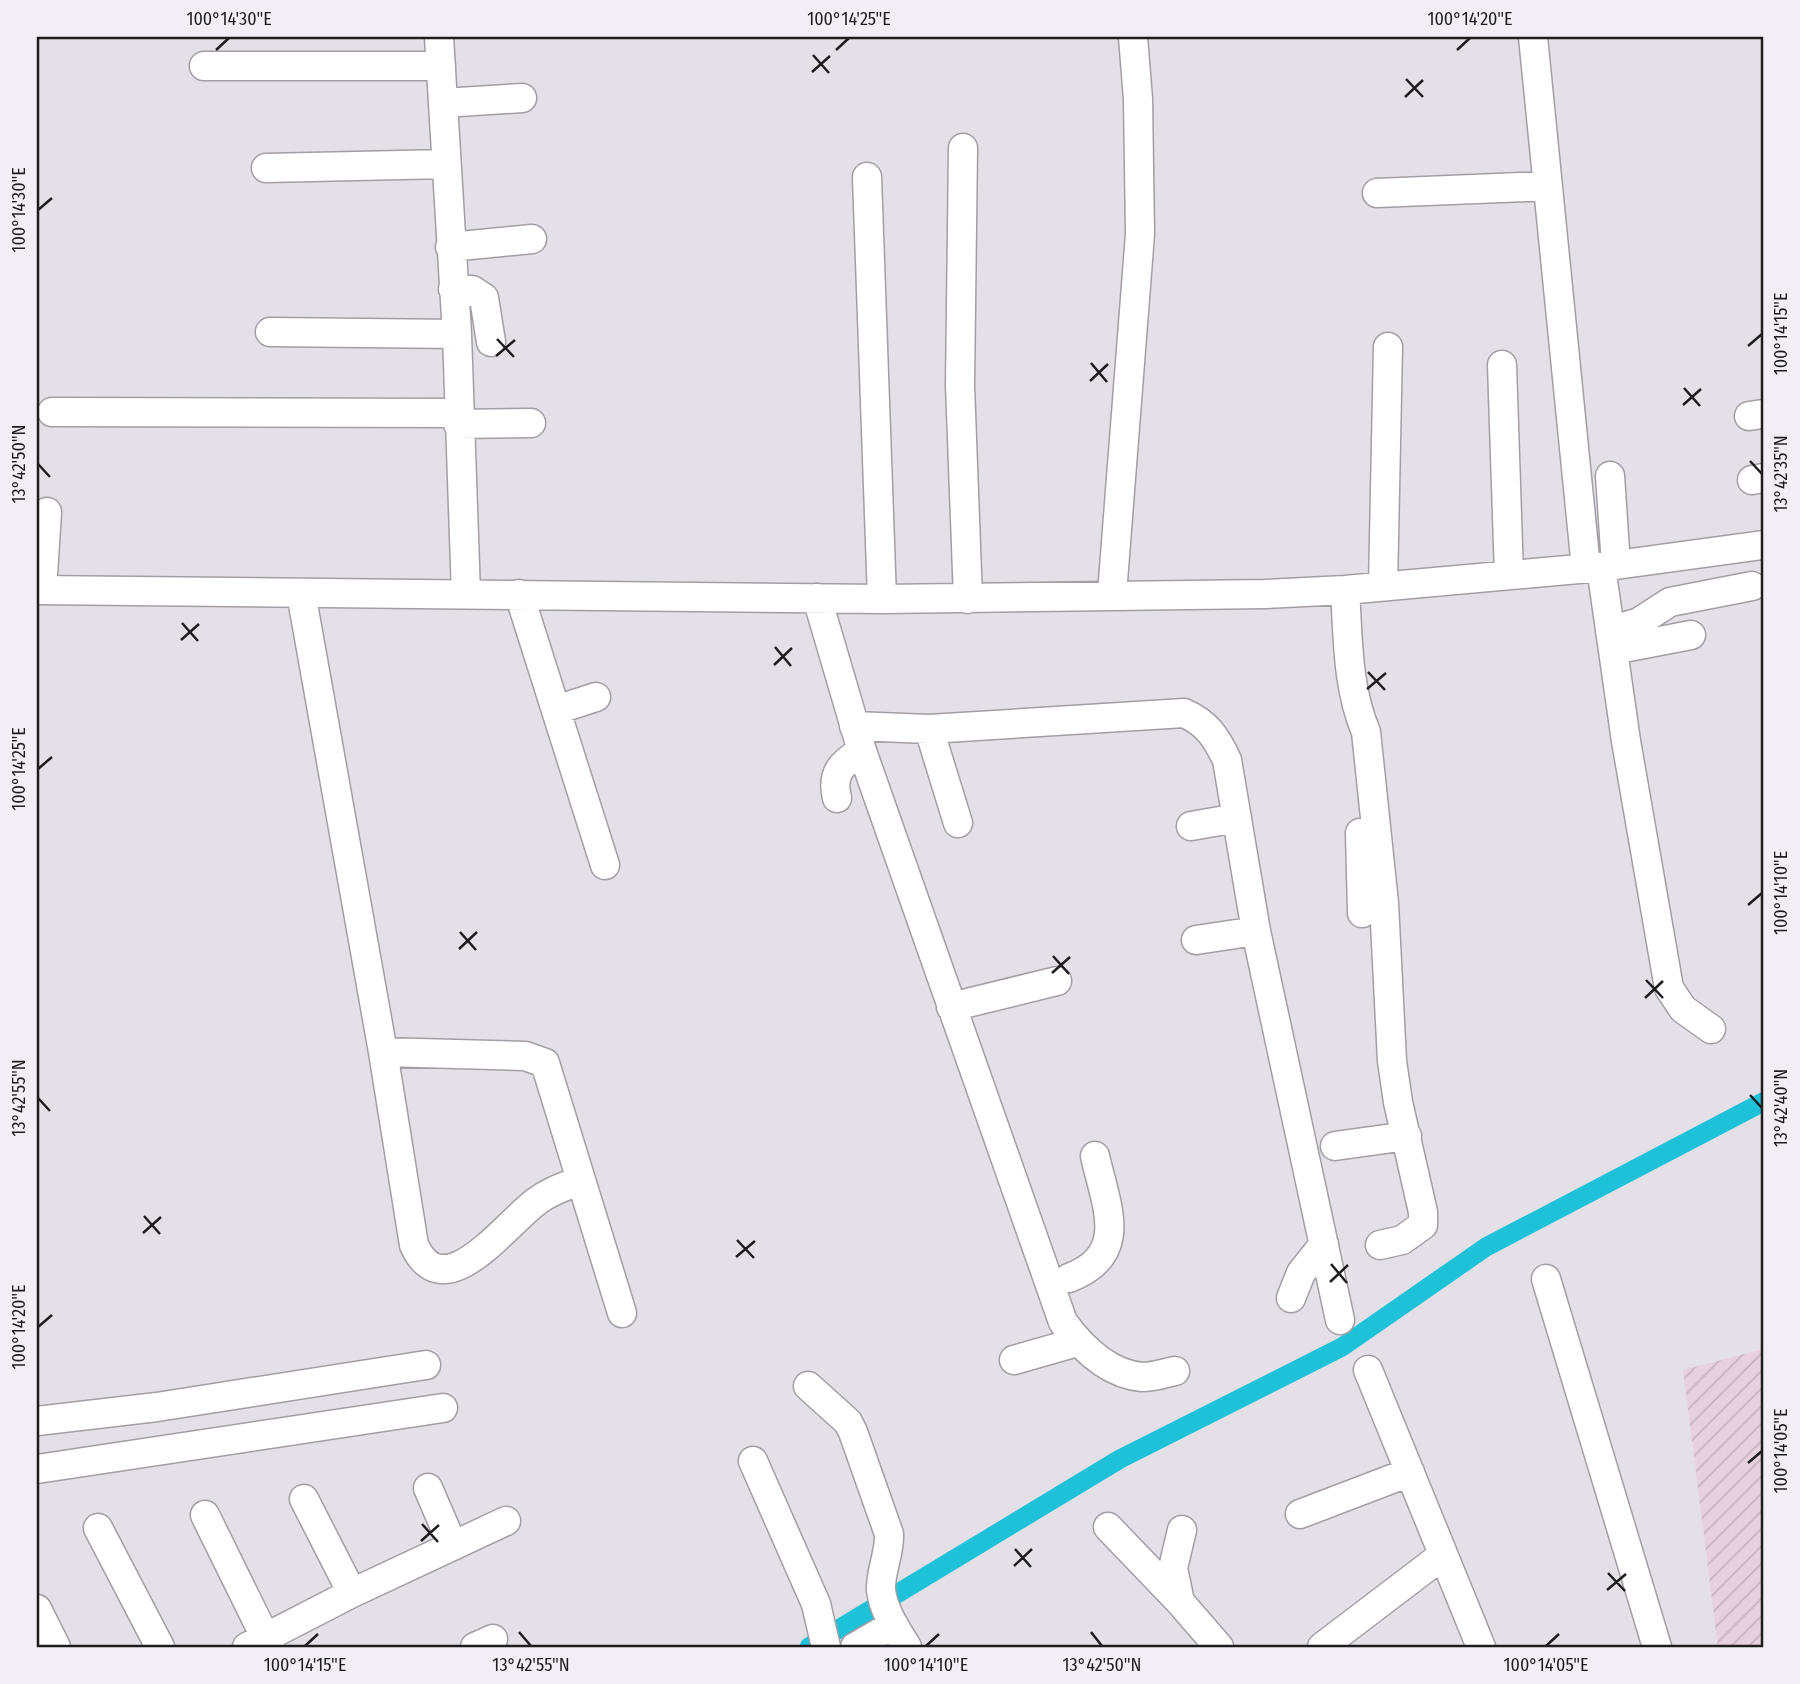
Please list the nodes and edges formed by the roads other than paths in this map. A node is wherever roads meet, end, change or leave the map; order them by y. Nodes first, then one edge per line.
1 (439, 37) edge
2 (1133, 37) edge
3 (1533, 37) edge
4 (204, 66) dead end
5 (441, 66) junction
6 (522, 98) dead end
7 (443, 103) junction
8 (963, 148) dead end
9 (446, 164) junction
10 (266, 168) dead end
11 (867, 177) dead end
12 (1547, 186) junction
13 (1377, 193) dead end
14 (532, 239) dead end
15 (450, 247) junction
16 (453, 289) junction
17 (271, 332) dead end
18 (457, 334) junction
19 (491, 342) dead end
20 (1388, 348) dead end
21 (1502, 365) dead end
22 (52, 412) dead end
23 (458, 418) junction
24 (531, 423) dead end
25 (1610, 476) dead end
26 (47, 512) dead end
27 (1763, 545) edge
28 (1601, 567) junction
29 (1509, 575) junction
30 (1383, 586) junction
31 (1752, 586) dead end
32 (40, 590) edge
33 (1345, 590) junction
34 (301, 593) junction
35 (466, 594) junction
36 (519, 594) junction
37 (1112, 594) junction
38 (817, 598) junction
39 (882, 598) junction
40 (968, 599) junction
41 (1691, 635) dead end
42 (1611, 640) junction
43 (596, 697) dead end
44 (1355, 707) junction
45 (556, 710) junction
46 (929, 729) junction
47 (858, 739) junction
48 (837, 798) dead end
49 (1237, 818) junction
50 (958, 823) dead end
51 (1191, 826) dead end
52 (605, 865) dead end
53 (1362, 913) dead end
54 (1256, 931) junction
55 (1196, 940) dead end
56 (1057, 981) dead end
57 (951, 1007) junction
58 (1710, 1029) dead end
59 (383, 1052) junction
60 (1407, 1136) junction
61 (1335, 1146) dead end
62 (1094, 1156) dead end
63 (581, 1180) junction
64 (1324, 1244) junction
65 (1380, 1245) dead end
66 (1546, 1279) dead end
67 (1058, 1281) junction
68 (1291, 1298) dead end
69 (621, 1313) dead end
70 (1340, 1320) dead end
71 (1077, 1342) junction
72 (1014, 1360) dead end
73 (426, 1365) dead end
74 (1368, 1370) dead end
75 (1175, 1371) dead end
76 (808, 1386) dead end
77 (443, 1408) dead end
78 (37, 1421) edge
79 (753, 1461) dead end
80 (37, 1469) edge
81 (1410, 1472) junction
82 (428, 1488) dead end
83 (304, 1499) dead end
84 (1300, 1514) dead end
85 (205, 1515) dead end
86 (506, 1521) dead end
87 (1108, 1527) dead end
88 (98, 1528) dead end
89 (1182, 1530) dead end
90 (453, 1546) junction
91 (1443, 1555) junction
92 (352, 1593) junction
93 (1180, 1602) junction
94 (37, 1609) edge
95 (893, 1619) edge
96 (825, 1637) edge
97 (48, 1644) edge
98 (261, 1644) edge
99 (1476, 1645) edge
100 (160, 1647) edge
101 (855, 1647) edge
102 (1219, 1647) edge
103 (1322, 1647) edge
104 (1657, 1647) edge

1 - 5 street
2 - 37 street
3 - 12 street
4 - 5 street
5 - 7 street
6 - 7 street
7 - 9 street
8 - 40 street
9 - 10 street
9 - 15 street
11 - 39 street
12 - 13 street
12 - 28 street
14 - 15 street
15 - 16 street
16 - 18 street
16 - 19 street
17 - 18 street
18 - 23 street
20 - 30 street
21 - 29 street
22 - 23 street
23 - 24 street
23 - 35 street
25 - 28 street
26 - 32 street
27 - 28 street
28 - 29 street
28 - 42 street
29 - 30 street
30 - 33 street
31 - 42 street
32 - 34 street
33 - 37 street
33 - 44 street
34 - 35 street
34 - 59 street
35 - 36 street
36 - 38 street
36 - 45 street
37 - 40 street
38 - 39 street
38 - 47 street
39 - 40 street
41 - 42 street
42 - 58 street
43 - 45 street
44 - 53 street
44 - 60 street
45 - 52 street
46 - 47 street
46 - 49 street
46 - 50 street
47 - 48 street
47 - 57 street
49 - 51 street
49 - 54 street
54 - 55 street
54 - 64 street
56 - 57 street
57 - 67 street
59 - 63 street
59 - 63 street
60 - 61 street
60 - 65 street
62 - 67 street
63 - 69 street
64 - 68 street
64 - 70 street
66 - 104 street
67 - 71 street
71 - 72 street
71 - 75 street
73 - 78 street
74 - 81 street
76 - 95 street
77 - 80 street
79 - 96 street
81 - 84 street
81 - 91 street
82 - 90 street
83 - 92 street
85 - 98 street
86 - 90 street
87 - 93 street
88 - 100 street
89 - 93 street
90 - 92 street
91 - 99 street
91 - 103 street
92 - 98 street
93 - 102 street
94 - 97 street
95 - 101 street

